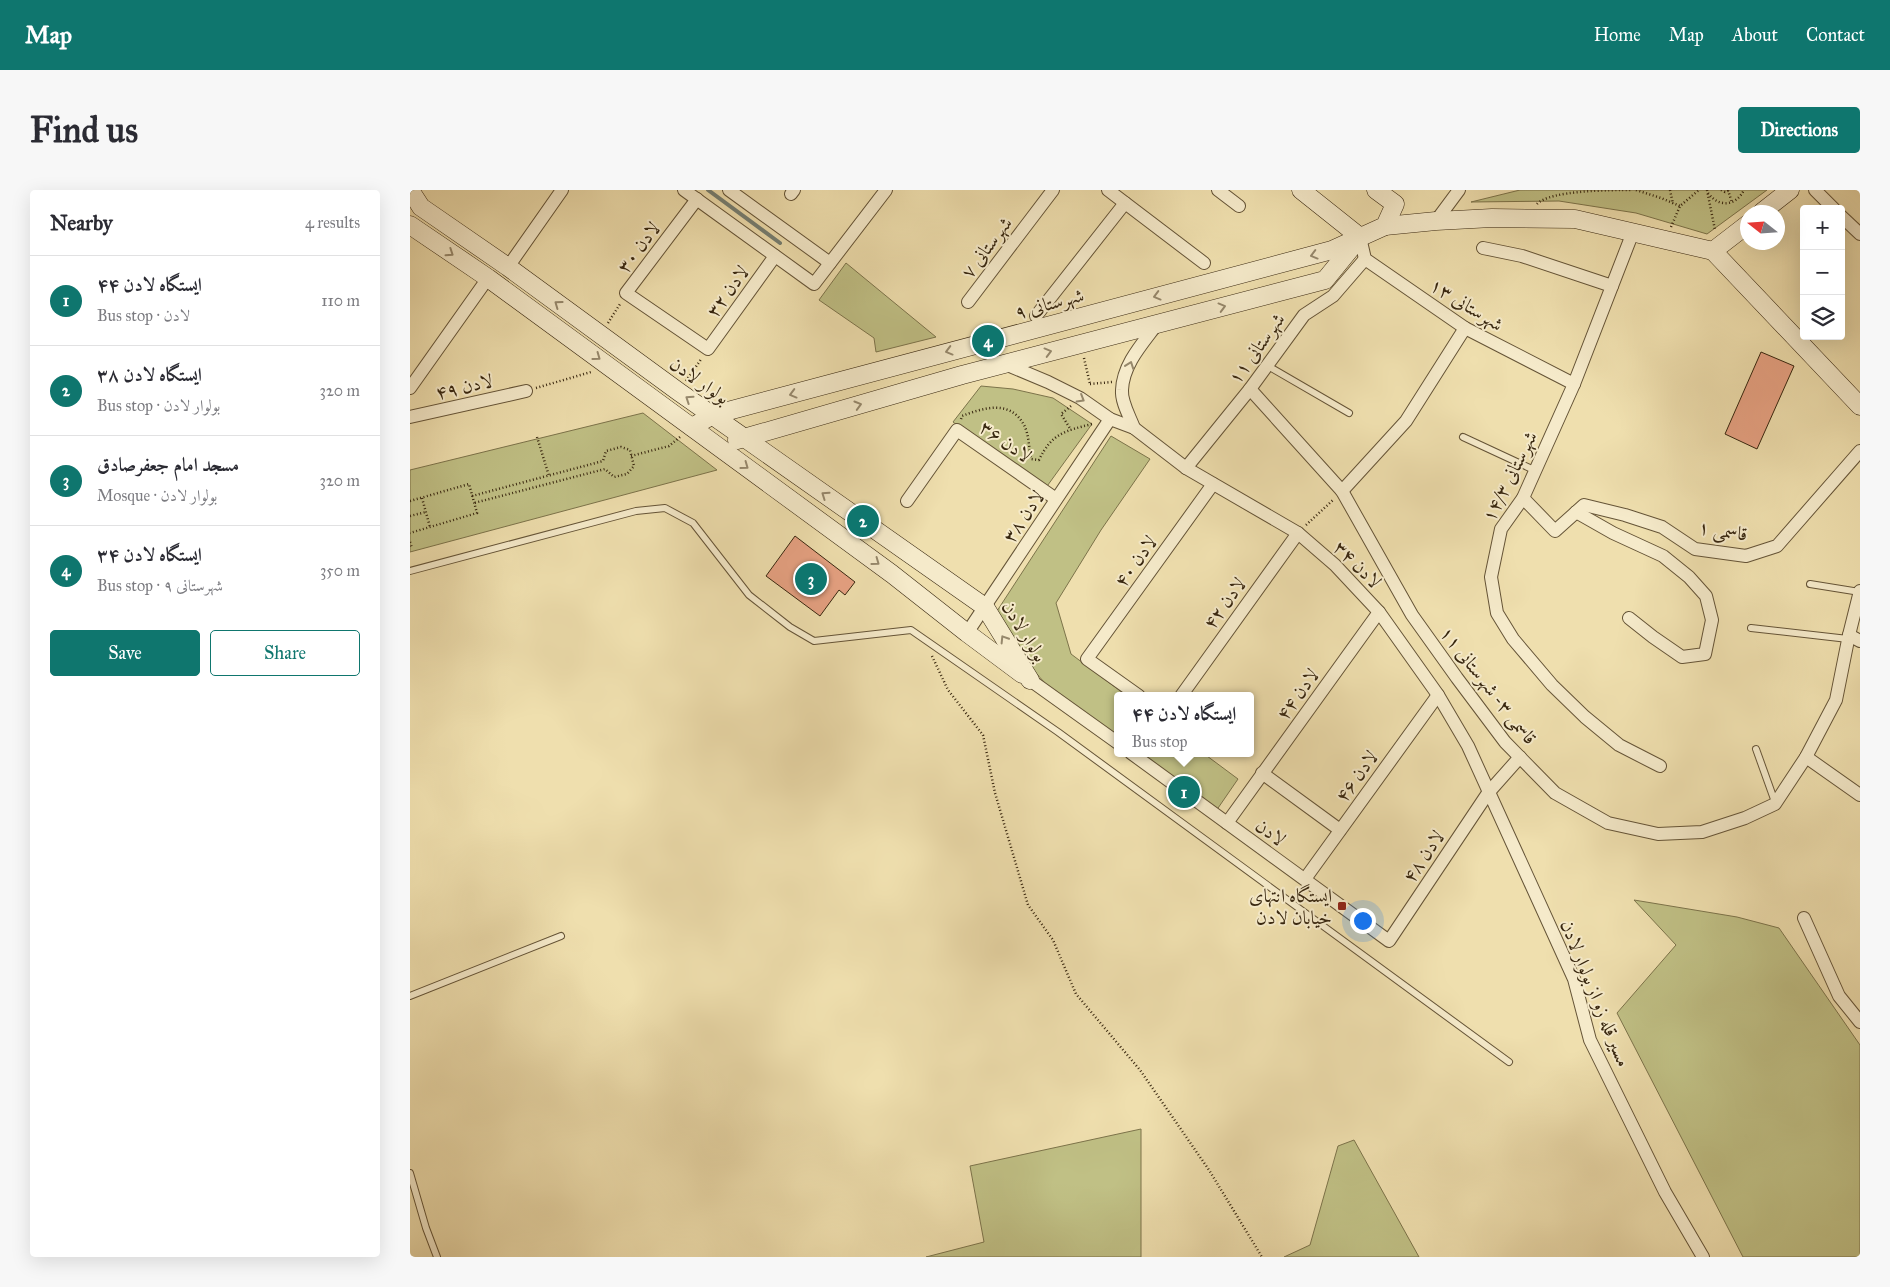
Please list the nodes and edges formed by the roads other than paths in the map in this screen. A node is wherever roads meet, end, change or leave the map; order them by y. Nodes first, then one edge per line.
1 (410, 190) edge
2 (562, 190) edge
3 (684, 190) edge
4 (729, 190) edge
5 (886, 190) edge
6 (1053, 190) edge
7 (1108, 190) edge
8 (1218, 190) edge
9 (1301, 190) edge
10 (1376, 190) edge
11 (1459, 190) edge
12 (1790, 190) edge
13 (1815, 190) edge
14 (697, 199) junction
15 (1125, 203) junction
16 (1771, 205) edge
17 (1830, 205) edge
18 (1239, 206) dead end
19 (1845, 220) edge
20 (1436, 221) junction
21 (410, 225) edge
22 (1385, 226) junction
23 (1740, 230) edge
24 (1633, 232) junction
25 (1860, 234) edge
26 (1360, 237) junction
27 (1483, 248) dead end
28 (1713, 251) junction
29 (775, 256) junction
30 (1365, 259) junction
31 (1204, 263) dead end
32 (830, 264) junction
33 (508, 268) junction
34 (488, 278) junction
35 (1612, 286) junction
36 (968, 302) dead end
37 (1036, 316) dead end
38 (1157, 324) junction
39 (1465, 328) junction
40 (708, 349) joint
41 (1005, 364) junction
42 (1268, 366) junction
43 (1574, 384) junction
44 (410, 388) edge
45 (1250, 389) junction
46 (526, 391) road end
47 (1860, 406) edge
48 (1348, 413) dead end
49 (713, 415) junction
50 (410, 417) edge
51 (1110, 419) junction
52 (692, 427) junction
53 (1134, 428) junction
54 (743, 437) junction
55 (1463, 437) dead end
56 (718, 446) junction
57 (1860, 451) edge
58 (1186, 468) junction
59 (1534, 470) junction
60 (1213, 484) junction
61 (1342, 491) junction
62 (1523, 498) junction
63 (1056, 499) junction
64 (907, 502) dead end
65 (1576, 512) junction
66 (1298, 533) junction
67 (410, 571) edge
68 (1810, 584) dead end
69 (1860, 592) edge
70 (984, 607) junction
71 (1379, 612) junction
72 (1629, 618) dead end
73 (1751, 628) dead end
74 (967, 633) junction
75 (1852, 638) edge
76 (1030, 680) junction
77 (1133, 692) edge
78 (1184, 692) edge
79 (1438, 694) junction
80 (1114, 740) edge
81 (1756, 749) dead end
82 (1136, 757) edge
83 (1520, 757) junction
84 (1806, 757) junction
85 (1660, 766) dead end
86 (1262, 774) junction
87 (1488, 792) junction
88 (1860, 795) edge
89 (1776, 804) junction
90 (1227, 823) junction
91 (1340, 830) junction
92 (1305, 879) junction
93 (1804, 918) dead end
94 (561, 936) dead end
95 (1389, 941) joint
96 (410, 996) edge
97 (1860, 1022) edge
98 (1509, 1062) dead end
99 (410, 1173) edge
100 (437, 1257) edge
101 (1703, 1257) edge

1 - 33 street, بولوار لادن
2 - 33 street
3 - 14 street
4 - 32 street
5 - 32 street
6 - 36 street, شهرستانی ۷
7 - 15 street
8 - 18 street
9 - 26 street
10 - 22 street
11 - 20 street
12 - 16 street
13 - 17 street
14 - 29 street
14 - 40 street, لادن ۳۰
15 - 31 street
15 - 37 street
19 - 25 street
20 - 22 street, شهرستانی ۹
20 - 24 street, شهرستانی ۹
21 -> 34 street, بولوار لادن
22 - 26 street, شهرستانی ۹
23 - 28 street
24 - 28 street, شهرستانی ۹
24 - 35 street, شهرستانی ۱۴/۳
26 - 30 street
38 -> 26 street
26 -> 49 street, شهرستانی ۹
27 - 35 street
28 - 47 street
29 - 32 street
29 - 40 street, لادن ۳۲
30 - 39 street, شهرستانی ۱۳
30 - 42 street, شهرستانی ۱۱
49 -> 33 street, بولوار لادن
34 - 44 street
34 -> 52 street, بولوار لادن
35 - 43 street, شهرستانی ۱۴/۳
41 -> 38 street
53 -> 38 street
39 - 43 street, شهرستانی ۱۳
39 - 61 street
41 -> 51 street, لادن ۳۴
54 -> 41 street
42 - 45 street, شهرستانی ۱۱
42 - 48 lane
43 - 59 street, شهرستانی ۱۴/۳
45 - 58 street, شهرستانی ۱۱
45 - 61 street, قاسمی ۳- شهرستانی ۱۱
46 - 50 street, لادن ۴۹
49 - 52 street, شهرستانی ۹
49 - 54 street, بولوار لادن
51 - 53 street, لادن ۳۴
51 - 63 street, لادن ۳۸
52 - 56 street, بولوار لادن
53 - 58 street, لادن ۳۴
54 - 56 street
70 -> 54 street, بولوار لادن
55 - 59 lane
56 -> 74 street, بولوار لادن
57 - 65 street, قاسمی ۱
58 - 60 street, لادن ۳۴
59 - 62 street, شهرستانی ۱۴/۳
60 - 66 street, لادن ۳۴
60 - 77 street, لادن ۴۰
61 - 83 street, قاسمی ۳- شهرستانی ۱۱
62 - 65 street
62 - 85 street, شهرستانی ۱۴/۳
63 - 64 street, لادن ۳۶
63 - 70 street, لادن ۳۸
65 - 72 street
66 - 71 street, لادن ۳۴
66 - 78 street, لادن ۴۲
67 - 98 lane
68 - 69 lane
69 - 75 street
70 - 74 street, لادن ۳۸
76 -> 70 street, بولوار لادن
71 - 79 street, لادن ۳۴
71 - 86 street, لادن ۴۴
73 - 75 lane
74 - 76 street, بولوار لادن
75 - 84 street
76 - 80 street
79 - 87 street, لادن ۳۴
79 - 91 street, لادن ۴۶
81 - 89 lane
82 - 90 street, لادن
83 - 87 street, لادن ۴۸
83 - 89 street, قاسمی ۳- شهرستانی ۱۱
84 - 88 street
84 - 89 street
86 - 90 street, لادن ۴۴
86 - 91 street
87 - 95 street, لادن ۴۸
87 - 101 street, مسیر قله زو از بولوار لادن
90 - 92 street, لادن
91 - 92 street, لادن ۴۶
92 - 95 street, لادن
93 - 97 street
94 - 96 lane
99 - 100 lane

